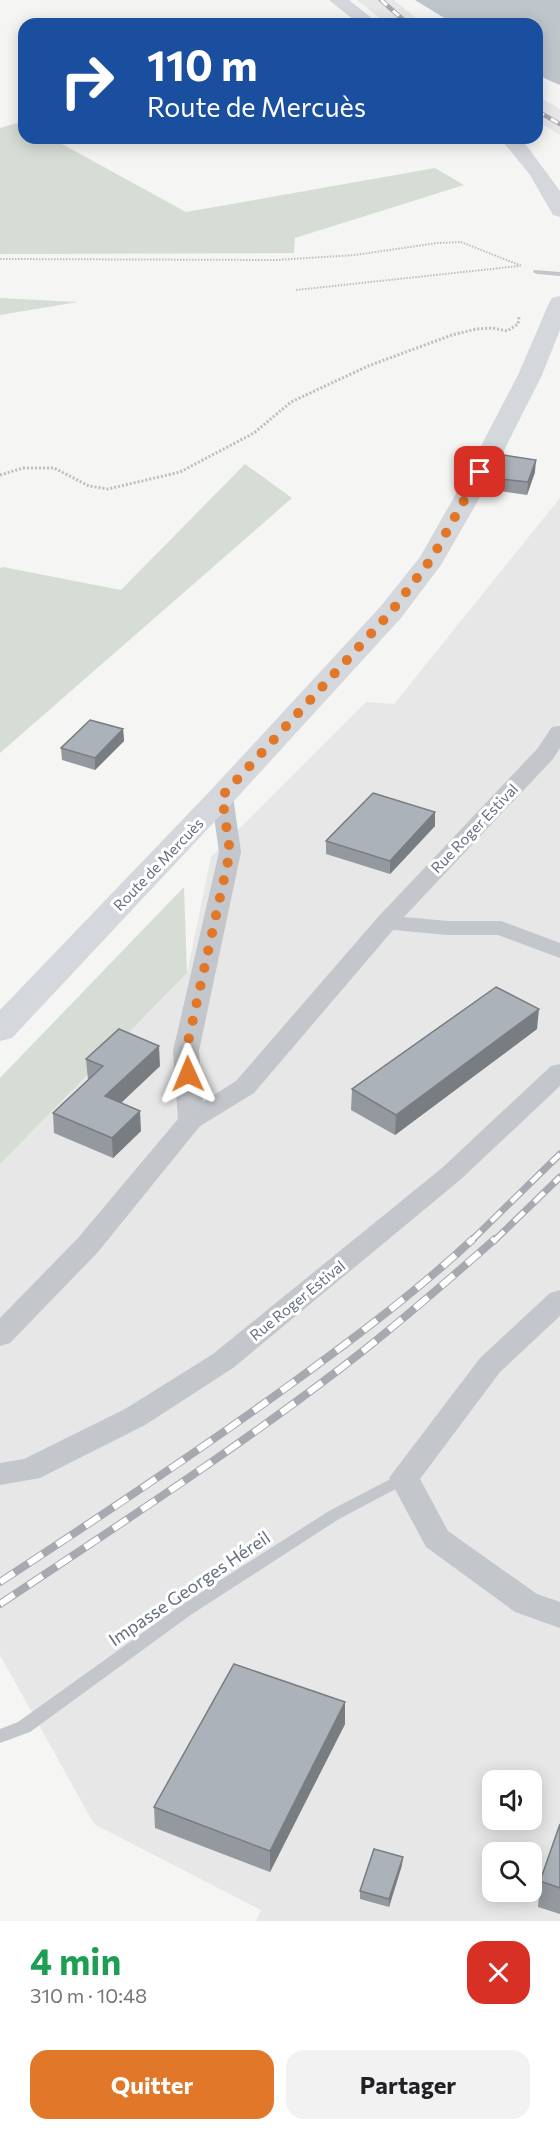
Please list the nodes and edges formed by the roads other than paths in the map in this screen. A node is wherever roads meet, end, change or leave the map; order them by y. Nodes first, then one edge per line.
1 (338, 0) edge
2 (362, 18) edge
3 (516, 144) edge
4 (560, 211) edge
5 (537, 272) road end
6 (560, 274) edge
7 (560, 303) edge
8 (560, 732) edge
9 (222, 796) junction
10 (386, 922) junction
11 (560, 951) edge
12 (0, 1030) edge
13 (560, 1072) edge
14 (191, 1120) junction
15 (560, 1300) edge
16 (0, 1336) edge
17 (0, 1474) edge
18 (404, 1478) junction
19 (560, 1615) edge
20 (0, 1736) edge

1 - 2 main road
3 - 4 main road
5 - 6 lane
7 - 9 main road, Route de Mercuès
8 - 10 street, Rue Roger Estival
9 - 12 main road, Route de Mercuès
9 - 14 street
10 - 11 street
10 - 14 street, Rue Roger Estival
13 - 17 street, Rue Roger Estival
14 - 16 street, Rue Roger Estival
15 - 18 street
18 - 19 street
18 - 20 lane, Impasse Georges Héreil

